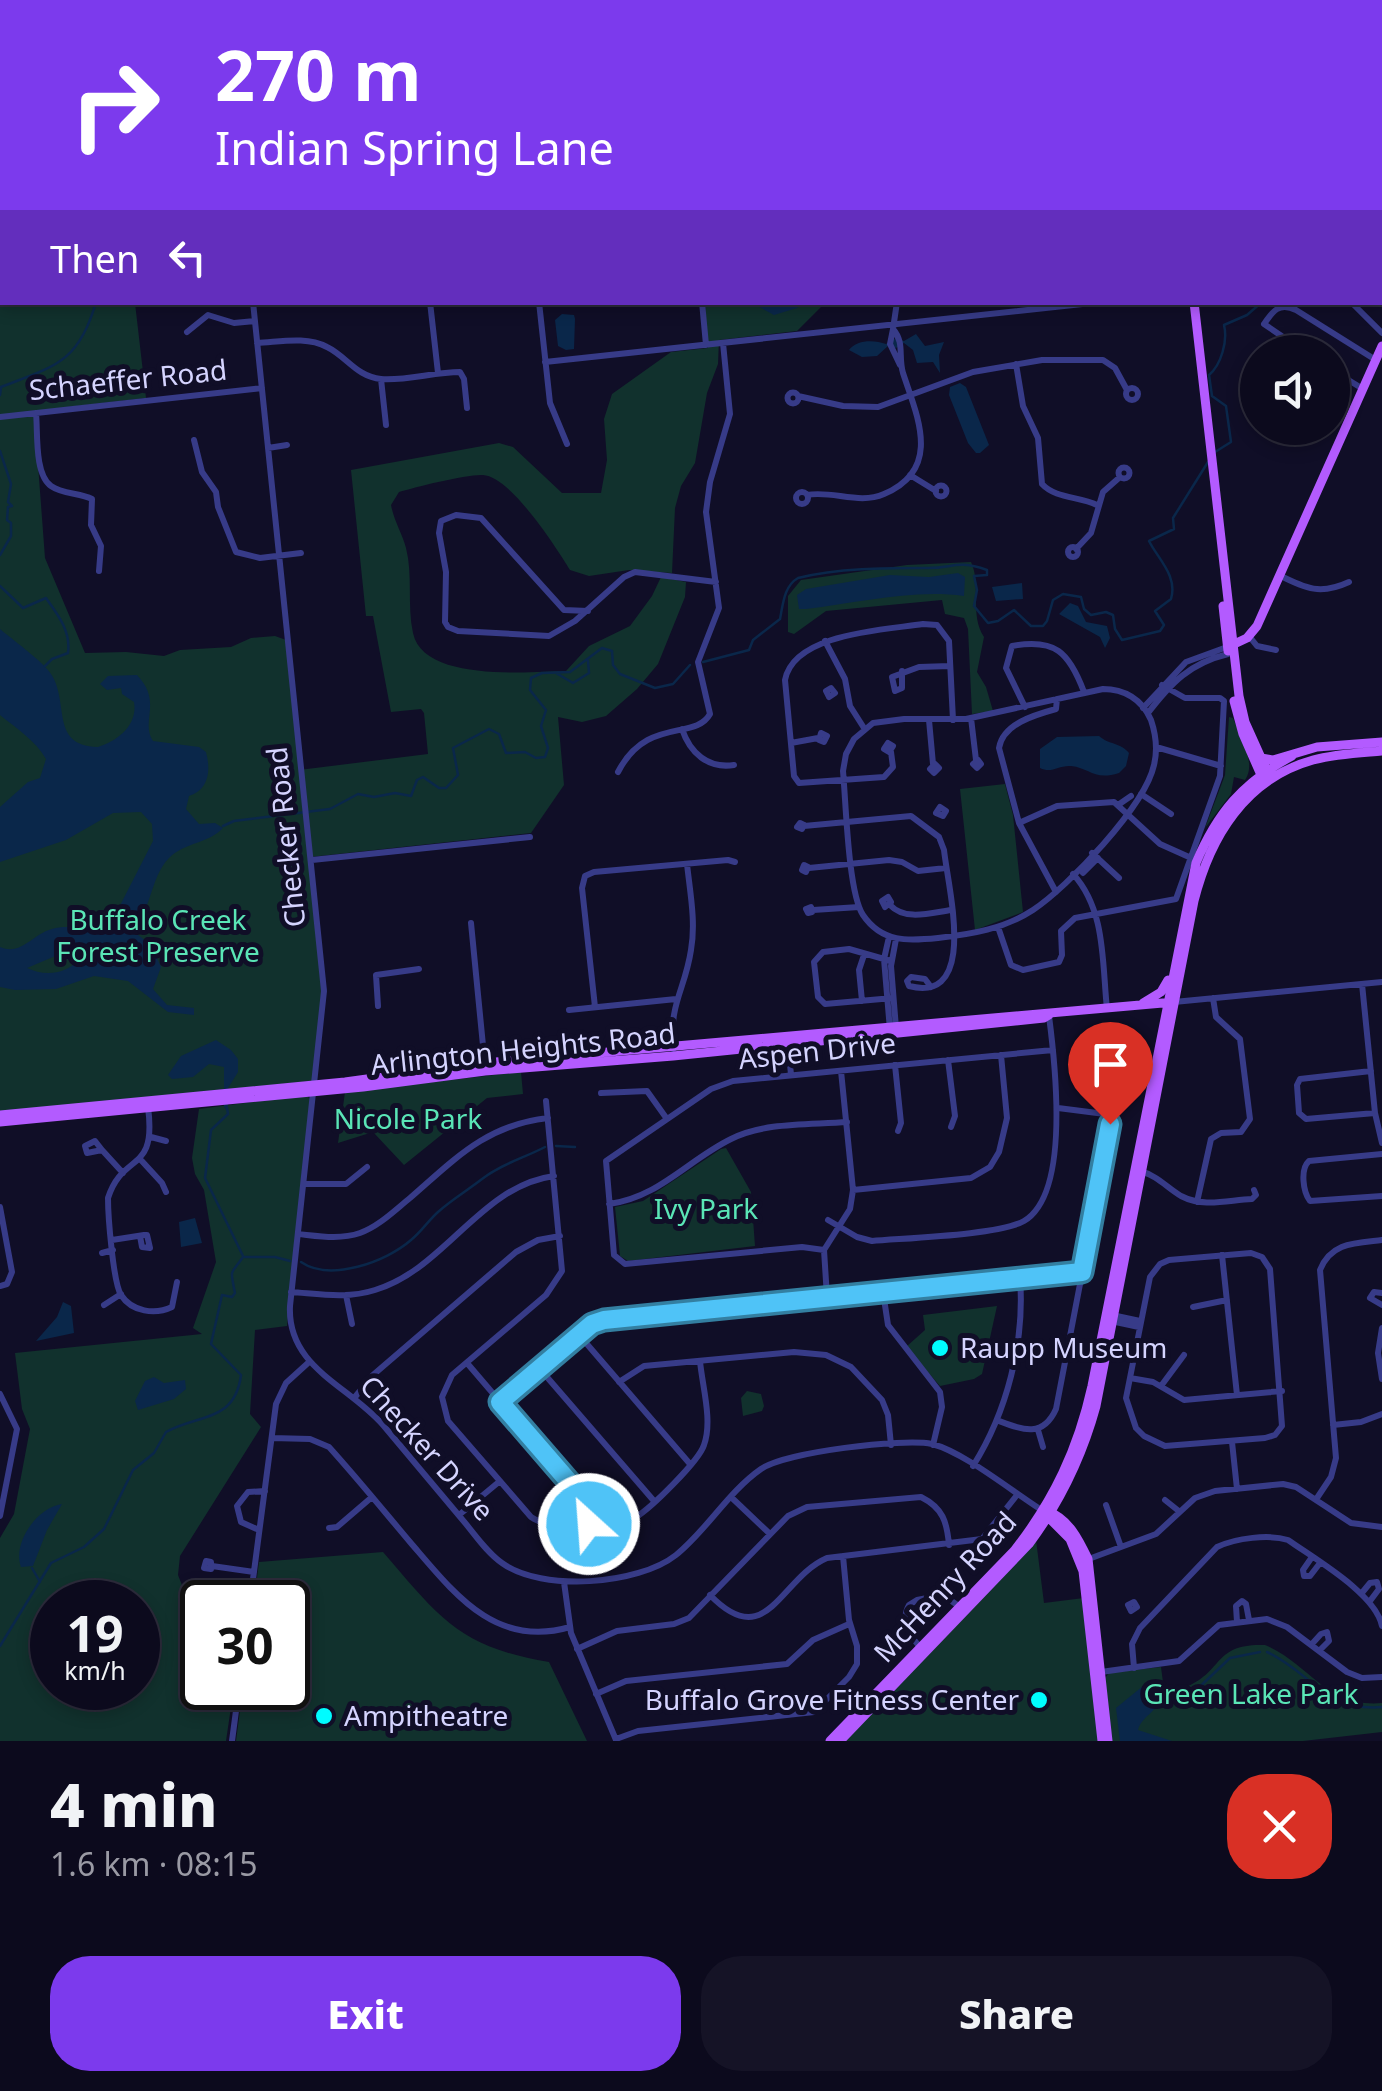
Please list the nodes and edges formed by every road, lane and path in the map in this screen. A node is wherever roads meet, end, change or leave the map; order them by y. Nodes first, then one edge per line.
1 (252, 305) edge
2 (430, 305) edge
3 (539, 305) edge
4 (702, 305) edge
5 (896, 305) edge
6 (1075, 305) edge
7 (1194, 305) edge
8 (1354, 305) edge
9 (254, 321) junction
10 (893, 326) junction
11 (187, 332) dead end
12 (1382, 333) edge
13 (1280, 335) edge
14 (1336, 335) edge
15 (723, 342) junction
16 (257, 343) junction
17 (1350, 344) edge
18 (706, 346) junction
19 (1382, 346) edge
20 (1370, 358) dead end
21 (545, 362) junction
22 (1016, 364) junction
23 (438, 373) junction
24 (381, 379) junction
25 (1350, 381) edge
26 (262, 388) junction
27 (1363, 389) junction
28 (1127, 390) dead end
29 (798, 396) dead end
30 (912, 396) junction
31 (467, 408) dead end
32 (36, 413) junction
33 (0, 417) edge
34 (386, 425) dead end
35 (194, 440) dead end
36 (567, 444) dead end
37 (287, 445) dead end
38 (268, 448) junction
39 (910, 475) junction
40 (1120, 477) dead end
41 (936, 491) dead end
42 (807, 495) dead end
43 (1097, 505) junction
44 (1076, 548) dead end
45 (301, 553) dead end
46 (280, 556) junction
47 (99, 571) dead end
48 (1281, 576) junction
49 (716, 582) junction
50 (1349, 582) dead end
51 (564, 610) junction
52 (588, 611) junction
53 (562, 630) junction
54 (1250, 638) junction
55 (825, 641) junction
56 (1231, 650) junction
57 (1276, 650) dead end
58 (950, 666) junction
59 (902, 671) dead end
60 (1164, 687) junction
61 (847, 688) junction
62 (834, 690) dead end
63 (1084, 692) junction
64 (1057, 699) junction
65 (1025, 707) junction
66 (1146, 710) junction
67 (971, 718) junction
68 (928, 720) junction
69 (953, 720) junction
70 (864, 728) junction
71 (682, 729) junction
72 (818, 738) dead end
73 (791, 742) junction
74 (1382, 742) edge
75 (1156, 747) junction
76 (1382, 751) edge
77 (891, 752) dead end
78 (1292, 756) junction
79 (1258, 759) junction
80 (976, 760) dead end
81 (933, 764) dead end
82 (734, 765) dead end
83 (1221, 766) junction
84 (618, 772) dead end
85 (1262, 777) junction
86 (844, 781) junction
87 (1141, 794) junction
88 (1131, 796) dead end
89 (1118, 805) junction
90 (1128, 814) junction
91 (1171, 814) dead end
92 (938, 815) dead end
93 (848, 822) junction
94 (1019, 824) junction
95 (804, 826) dead end
96 (928, 827) junction
97 (530, 837) dead end
98 (1095, 855) junction
99 (1190, 857) junction
100 (312, 860) junction
101 (736, 862) dead end
102 (687, 864) junction
103 (853, 864) junction
104 (808, 868) dead end
105 (946, 868) junction
106 (1083, 873) dead end
107 (1073, 874) junction
108 (1119, 878) dead end
109 (1056, 892) junction
110 (890, 905) dead end
111 (859, 906) junction
112 (813, 910) dead end
113 (951, 910) junction
114 (1096, 915) junction
115 (471, 923) dead end
116 (998, 927) junction
117 (954, 936) junction
118 (893, 938) junction
119 (864, 954) junction
120 (888, 960) junction
121 (419, 969) dead end
122 (1172, 974) junction
123 (1382, 982) edge
124 (1362, 984) junction
125 (931, 986) dead end
126 (890, 998) junction
127 (1213, 998) junction
128 (676, 999) junction
129 (862, 1001) junction
130 (1170, 1002) junction
131 (378, 1006) dead end
132 (1138, 1006) junction
133 (595, 1007) junction
134 (1107, 1009) junction
135 (569, 1010) dead end
136 (1049, 1014) junction
137 (1162, 1021) junction
138 (894, 1030) junction
139 (752, 1041) junction
140 (788, 1041) junction
141 (1052, 1050) junction
142 (728, 1051) junction
143 (673, 1052) junction
144 (1001, 1055) junction
145 (948, 1060) junction
146 (895, 1065) junction
147 (485, 1067) junction
148 (841, 1070) junction
149 (1371, 1071) junction
150 (791, 1075) junction
151 (315, 1088) junction
152 (602, 1093) dead end
153 (546, 1100) dead end
154 (148, 1104) junction
155 (1058, 1108) junction
156 (1376, 1113) junction
157 (0, 1118) edge
158 (548, 1118) junction
159 (667, 1118) junction
160 (847, 1122) junction
161 (951, 1127) dead end
162 (898, 1131) dead end
163 (151, 1138) junction
164 (166, 1141) dead end
165 (1382, 1143) edge
166 (102, 1150) dead end
167 (1382, 1154) edge
168 (140, 1159) junction
169 (366, 1166) dead end
170 (1138, 1171) junction
171 (123, 1174) junction
172 (554, 1176) junction
173 (304, 1184) junction
174 (854, 1190) junction
175 (166, 1192) dead end
176 (1382, 1196) edge
177 (1246, 1199) dead end
178 (1198, 1202) junction
179 (609, 1204) junction
180 (0, 1206) edge
181 (828, 1220) dead end
182 (838, 1226) junction
183 (298, 1234) junction
184 (140, 1236) dead end
185 (560, 1236) junction
186 (112, 1240) junction
187 (1382, 1240) edge
188 (113, 1250) junction
189 (824, 1250) junction
190 (102, 1252) dead end
191 (1222, 1255) junction
192 (1082, 1272) junction
193 (1020, 1278) junction
194 (177, 1282) dead end
195 (0, 1286) edge
196 (291, 1292) junction
197 (883, 1292) junction
198 (121, 1294) junction
199 (1382, 1294) edge
200 (346, 1295) junction
201 (827, 1298) junction
202 (1227, 1300) junction
203 (104, 1305) dead end
204 (1382, 1305) edge
205 (1193, 1307) dead end
206 (1109, 1317) junction
207 (352, 1324) dead end
208 (1140, 1324) junction
209 (1382, 1328) edge
210 (580, 1336) junction
211 (1380, 1353) edge
212 (1184, 1355) dead end
213 (700, 1361) junction
214 (467, 1362) junction
215 (308, 1363) junction
216 (540, 1369) junction
217 (1130, 1378) junction
218 (1382, 1379) edge
219 (619, 1382) junction
220 (1161, 1386) junction
221 (1282, 1391) junction
222 (0, 1394) edge
223 (1236, 1395) junction
224 (354, 1397) junction
225 (500, 1402) junction
226 (1382, 1414) edge
227 (998, 1421) junction
228 (1333, 1425) junction
229 (1038, 1430) junction
230 (272, 1438) junction
231 (1232, 1442) junction
232 (933, 1444) junction
233 (890, 1445) junction
234 (1043, 1447) dead end
235 (690, 1464) junction
236 (973, 1466) junction
237 (500, 1481) junction
238 (1237, 1489) junction
239 (265, 1491) junction
240 (1017, 1494) junction
241 (372, 1497) junction
242 (731, 1497) junction
243 (1317, 1498) junction
244 (1165, 1500) dead end
245 (654, 1501) junction
246 (1106, 1505) dead end
247 (1180, 1512) junction
248 (1048, 1514) junction
249 (459, 1515) junction
250 (0, 1516) edge
251 (589, 1524) junction
252 (1382, 1527) edge
253 (328, 1528) dead end
254 (259, 1530) junction
255 (770, 1534) junction
256 (949, 1545) junction
257 (1122, 1547) junction
258 (843, 1556) junction
259 (1312, 1557) junction
260 (1084, 1560) junction
261 (1320, 1563) junction
262 (212, 1566) dead end
263 (254, 1572) junction
264 (253, 1580) edge
265 (564, 1582) junction
266 (1361, 1594) junction
267 (710, 1596) junction
268 (1370, 1601) junction
269 (960, 1606) junction
270 (1135, 1610) dead end
271 (1148, 1620) junction
272 (1249, 1620) junction
273 (1237, 1622) junction
274 (850, 1624) junction
275 (1382, 1626) edge
276 (570, 1627) junction
277 (1311, 1646) junction
278 (577, 1649) junction
279 (923, 1651) junction
280 (1319, 1652) junction
281 (1134, 1668) junction
282 (1101, 1672) junction
283 (1382, 1677) edge
284 (596, 1694) junction
285 (236, 1710) edge
286 (616, 1740) edge
287 (232, 1741) edge
288 (830, 1741) edge
289 (840, 1741) edge
290 (1105, 1741) edge

1 - 9 street, Checker Road
2 - 23 street
3 - 21 street
4 - 18 street
5 - 10 street
6 - 10 street
7 - 56 main road
8 - 12 street
9 - 11 street
9 - 16 street, Checker Road
10 - 15 street
10 - 30 street
13 - 14 street
15 - 18 street
15 - 49 street
16 - 24 street, Schaeffer Road
16 - 26 street, Checker Road
17 - 20 street
18 - 21 street
19 - 27 main road
21 - 36 street
22 - 28 street
22 - 30 street
22 - 43 street
23 - 24 street
23 - 31 street
24 - 34 street
25 - 27 street
26 - 32 street, Schaeffer Road
26 - 38 street, Checker Road
27 - 48 main road
29 - 30 street
30 - 39 street
32 - 33 street, Schaeffer Road
32 - 47 street
35 - 46 street
37 - 38 street
38 - 46 street, Checker Road
39 - 41 street
39 - 42 street
40 - 43 street
43 - 44 street
45 - 46 street
46 - 100 street, Checker Road
48 - 50 street
48 - 54 main road
49 - 52 street
49 - 71 street
51 - 52 street
51 - 53 street
51 - 53 street
52 - 53 street
54 - 56 main road
54 - 57 street
55 - 58 street
55 - 61 street
55 - 73 street
56 - 60 street
56 - 79 main road
58 - 59 street
58 - 69 street
60 - 66 street
60 - 83 street
61 - 62 street
61 - 70 street
63 - 64 street
63 - 65 street
63 - 66 street
64 - 65 street
64 - 94 street
65 - 67 street
66 - 75 street
67 - 69 street
67 - 80 street
68 - 69 street
68 - 70 street
68 - 81 street
70 - 86 street
71 - 82 street
71 - 84 street
72 - 73 street
73 - 86 street
74 - 78 main road
75 - 83 street
75 - 87 street
76 - 85 main road
77 - 86 street
78 - 79 main road
78 - 85 main road
79 - 85 main road
79 - 85 main road
83 - 99 street
85 - 122 main road, McHenry Road
85 - 130 main road, McHenry Road
86 - 93 street
87 - 90 street
87 - 91 street
88 - 89 street
89 - 90 street
89 - 94 street
90 - 98 street
90 - 99 street
92 - 96 street
93 - 95 street
93 - 96 street
93 - 103 street
94 - 109 street
96 - 105 street
97 - 100 street
98 - 106 street
98 - 107 street
98 - 108 street
99 - 114 street
100 - 151 street, Checker Road
101 - 102 street
102 - 128 street
102 - 133 street
103 - 104 street
103 - 105 street
103 - 111 street
105 - 113 street
107 - 109 street
107 - 114 street
109 - 116 street
110 - 113 street
111 - 112 street
111 - 118 street
113 - 117 street
114 - 116 street
114 - 134 street
115 - 147 street
116 - 117 street
117 - 118 street
117 - 125 street
118 - 120 street
119 - 120 street
119 - 129 street
119 - 129 street
120 - 126 street
121 - 131 street
122 - 130 main road, McHenry Road
122 - 132 main road
123 - 124 street
124 - 127 street
124 - 149 street
126 - 129 street
126 - 138 street
127 - 130 street
127 - 178 street
128 - 133 street
128 - 143 street
130 - 132 main road, Arlington Heights Road
130 - 137 main road, McHenry Road
130 - 170 main road, McHenry Road
132 - 134 main road, Arlington Heights Road
132 - 137 main road
133 - 135 street
134 - 136 main road, Arlington Heights Road
136 - 138 main road, Arlington Heights Road
136 - 141 street
137 - 170 main road, McHenry Road
138 - 140 main road, Arlington Heights Road
139 - 140 main road, Arlington Heights Road
139 - 142 main road
139 - 143 main road, Arlington Heights Road
140 - 142 main road, Arlington Heights Road
140 - 150 street
141 - 144 street, Aspen Drive
141 - 155 street
142 - 143 main road, Arlington Heights Road
143 - 147 main road, Arlington Heights Road
144 - 145 street, Aspen Drive
144 - 174 street
145 - 146 street, Aspen Drive
145 - 161 street
146 - 148 street, Aspen Drive
146 - 162 street
147 - 151 main road, Arlington Heights Road
148 - 150 street, Aspen Drive
148 - 160 street
149 - 156 street
149 - 156 street
150 - 159 street, Aspen Drive
151 - 154 main road, Arlington Heights Road
151 - 173 street, Checker Road
152 - 159 street
153 - 158 street
154 - 157 main road, Arlington Heights Road
154 - 163 street
155 - 182 street
155 - 192 street
156 - 165 street
158 - 172 street
158 - 183 street
159 - 179 street, Aspen Drive
160 - 174 street
160 - 179 street
163 - 164 street
163 - 168 street
166 - 171 street
167 - 176 street
168 - 171 street
168 - 175 street
169 - 173 street
170 - 178 street
170 - 206 main road, McHenry Road
171 - 186 street
172 - 185 street
172 - 200 street
173 - 183 street, Checker Road
174 - 182 street
177 - 178 street
179 - 189 street, Aspen Drive
180 - 195 street
181 - 182 street
182 - 189 street
183 - 196 street, Checker Road
184 - 186 street
185 - 214 street
185 - 224 street
186 - 188 street
187 - 228 street
188 - 190 street
188 - 198 street
189 - 201 street
191 - 202 street
191 - 208 street
191 - 221 street
192 - 193 street
192 - 229 street
193 - 197 street
193 - 227 street
194 - 198 street
196 - 200 street
196 - 215 street, Checker Road
197 - 201 street
197 - 232 street
198 - 203 street
199 - 204 street
200 - 207 street
201 - 210 street
202 - 205 street
202 - 223 street
206 - 208 street
206 - 248 main road, McHenry Road
208 - 217 street
209 - 211 street
210 - 216 street
210 - 219 street
211 - 218 street
212 - 220 street
213 - 219 street
213 - 233 street
213 - 235 street
214 - 225 street
214 - 237 street
215 - 224 street, Checker Drive
215 - 230 street
216 - 225 street
216 - 245 street
217 - 220 street
217 - 231 street
219 - 235 street
220 - 223 street
221 - 223 street
221 - 231 street
222 - 250 street
224 - 249 street, Checker Drive
225 - 251 street
226 - 228 street
227 - 229 street
227 - 236 street
228 - 243 street
229 - 234 street
230 - 239 street
230 - 241 street
231 - 238 street
232 - 233 street, Checker Drive
232 - 236 street
233 - 242 street, Checker Drive
235 - 245 street
236 - 240 street
237 - 249 street
237 - 251 street
238 - 243 street
238 - 247 street
239 - 254 street
239 - 254 street
240 - 248 street
240 - 256 street
241 - 253 street
241 - 276 street
242 - 255 street
242 - 265 street, Checker Drive
243 - 252 street
244 - 247 street
245 - 251 street
246 - 257 street
247 - 257 street
248 - 260 main road
248 - 269 main road, McHenry Road
248 - 279 main road, McHenry Road
249 - 265 street, Checker Drive
254 - 263 street
255 - 256 street
255 - 267 street
256 - 258 street
257 - 260 street
258 - 267 street
258 - 274 street
259 - 261 street
259 - 261 street
259 - 271 street
260 - 282 main road
260 - 290 main road
261 - 266 street
262 - 263 street
263 - 264 street
265 - 276 street
266 - 268 street
266 - 268 street
267 - 278 street
268 - 275 street
269 - 279 main road, McHenry Road
269 - 279 street
270 - 271 street
271 - 281 street
272 - 273 street
272 - 273 street
272 - 277 street
273 - 281 street
274 - 284 street
274 - 286 street
276 - 278 street
277 - 280 street
277 - 280 street
278 - 284 street
279 - 288 main road, McHenry Road
279 - 289 main road, McHenry Road
280 - 283 street
281 - 282 street
282 - 290 main road
284 - 286 street
285 - 287 street

